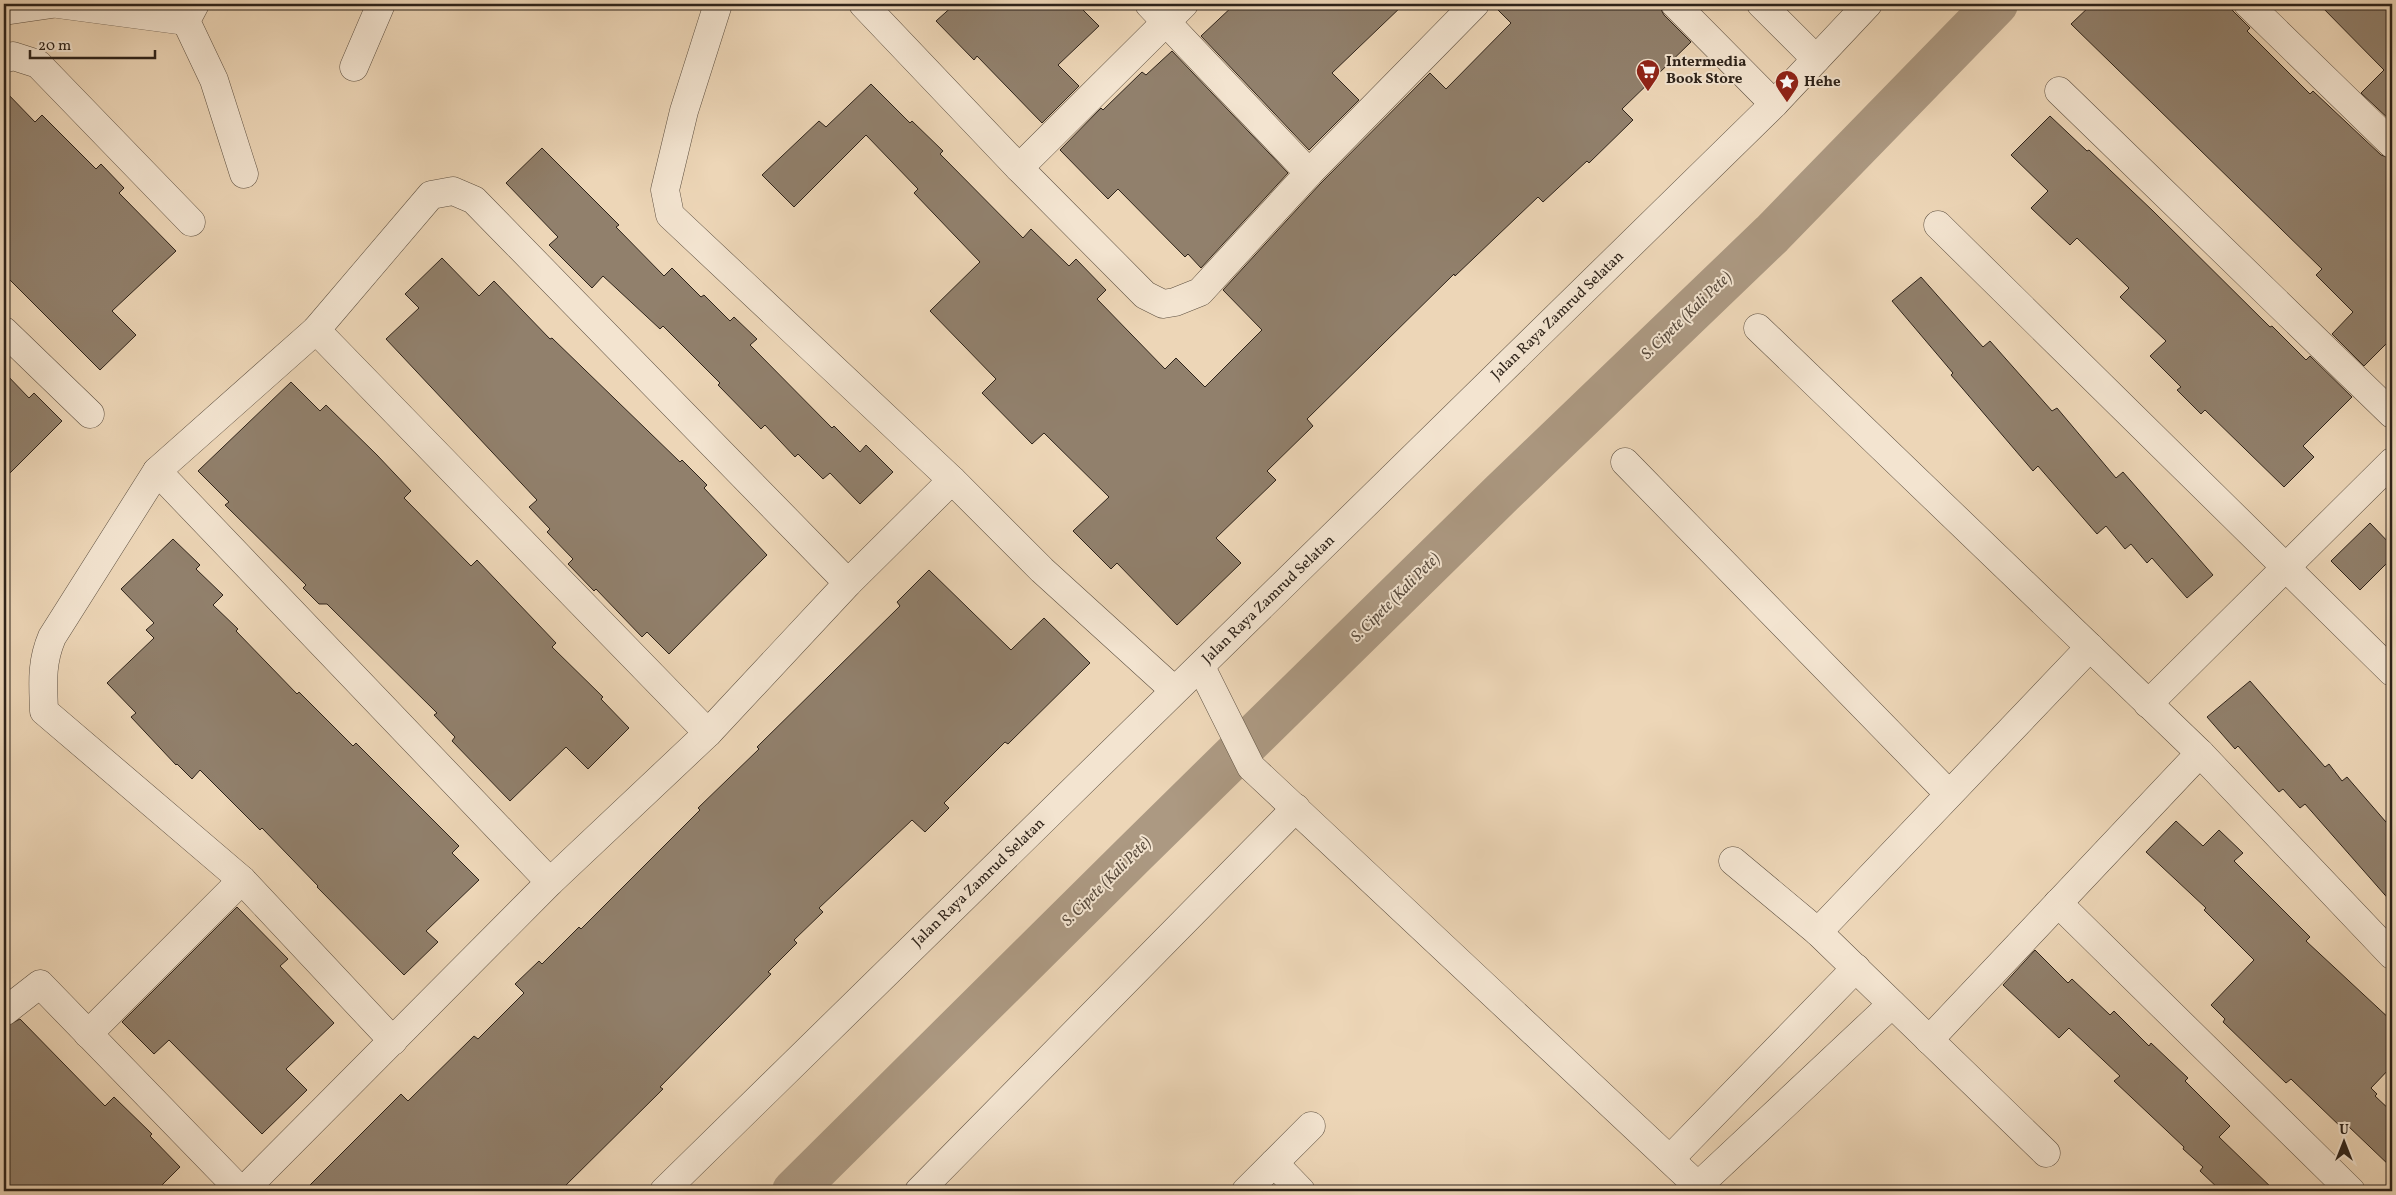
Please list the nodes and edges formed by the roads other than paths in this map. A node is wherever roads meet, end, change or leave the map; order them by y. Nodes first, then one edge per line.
1 (52, 4) edge
2 (58, 4) edge
3 (381, 4) edge
4 (718, 4) edge
5 (863, 4) edge
6 (1475, 4) edge
7 (1675, 4) edge
8 (1761, 4) edge
9 (1868, 4) edge
10 (2248, 4) edge
11 (1167, 9) edge
12 (4, 11) edge
13 (191, 12) edge
14 (4, 59) edge
15 (1816, 59) junction
16 (354, 67) dead end
17 (2060, 91) dead end
18 (1774, 104) junction
19 (2392, 144) edge
20 (1019, 168) junction
21 (1309, 173) junction
22 (244, 174) dead end
23 (191, 222) dead end
24 (1938, 224) dead end
25 (1758, 328) dead end
26 (316, 330) junction
27 (4, 331) edge
28 (90, 414) dead end
29 (2392, 414) edge
30 (1625, 462) dead end
31 (2392, 462) edge
32 (157, 471) junction
33 (952, 480) junction
34 (2286, 568) junction
35 (848, 583) junction
36 (2090, 647) junction
37 (2392, 672) edge
38 (1205, 674) junction
39 (1174, 690) junction
40 (2148, 704) junction
41 (708, 733) junction
42 (2200, 753) junction
43 (1949, 794) junction
44 (1296, 808) junction
45 (1734, 861) dead end
46 (242, 880) junction
47 (550, 882) junction
48 (2058, 902) junction
49 (1818, 932) junction
50 (2392, 955) edge
51 (1856, 968) junction
52 (1892, 1004) junction
53 (4, 1012) edge
54 (88, 1034) junction
55 (393, 1040) junction
56 (1929, 1040) junction
57 (1311, 1126) dead end
58 (2046, 1153) dead end
59 (1670, 1159) junction
60 (1274, 1163) junction
61 (242, 1191) edge
62 (664, 1191) edge
63 (919, 1191) edge
64 (1246, 1191) edge
65 (1301, 1191) edge
66 (2350, 1191) edge

1 - 12 street
2 - 13 street
3 - 16 street
4 - 33 street
5 - 20 street
6 - 21 street
7 - 18 street
8 - 15 street
9 - 15 street, Jalan Raya Zamrud Selatan
10 - 19 street
11 - 20 street
11 - 21 street
13 - 22 street
14 - 23 street
15 - 18 street, Jalan Raya Zamrud Selatan
17 - 29 street
18 - 38 street, Jalan Raya Zamrud Selatan
20 - 21 street
24 - 34 street
25 - 36 street
26 - 32 street
26 - 35 street
26 - 41 street
27 - 28 street
30 - 43 street
31 - 34 street
32 - 46 street
32 - 47 street
33 - 35 street
33 - 39 street
34 - 37 street
34 - 40 street
35 - 41 street
36 - 40 street
36 - 43 street
38 - 39 street, Jalan Raya Zamrud Selatan
38 - 44 street
39 - 62 street, Jalan Raya Zamrud Selatan
40 - 42 street
41 - 47 street
42 - 48 street
42 - 50 street
43 - 49 street
44 - 59 street
44 - 63 street
45 - 49 street
46 - 54 street
46 - 55 street
47 - 55 street
48 - 56 street
48 - 66 street
49 - 51 street
51 - 52 street
51 - 59 street
52 - 56 street
52 - 59 street
53 - 54 street
54 - 61 street
55 - 61 street
56 - 58 street
57 - 60 street
60 - 64 street
60 - 65 street

